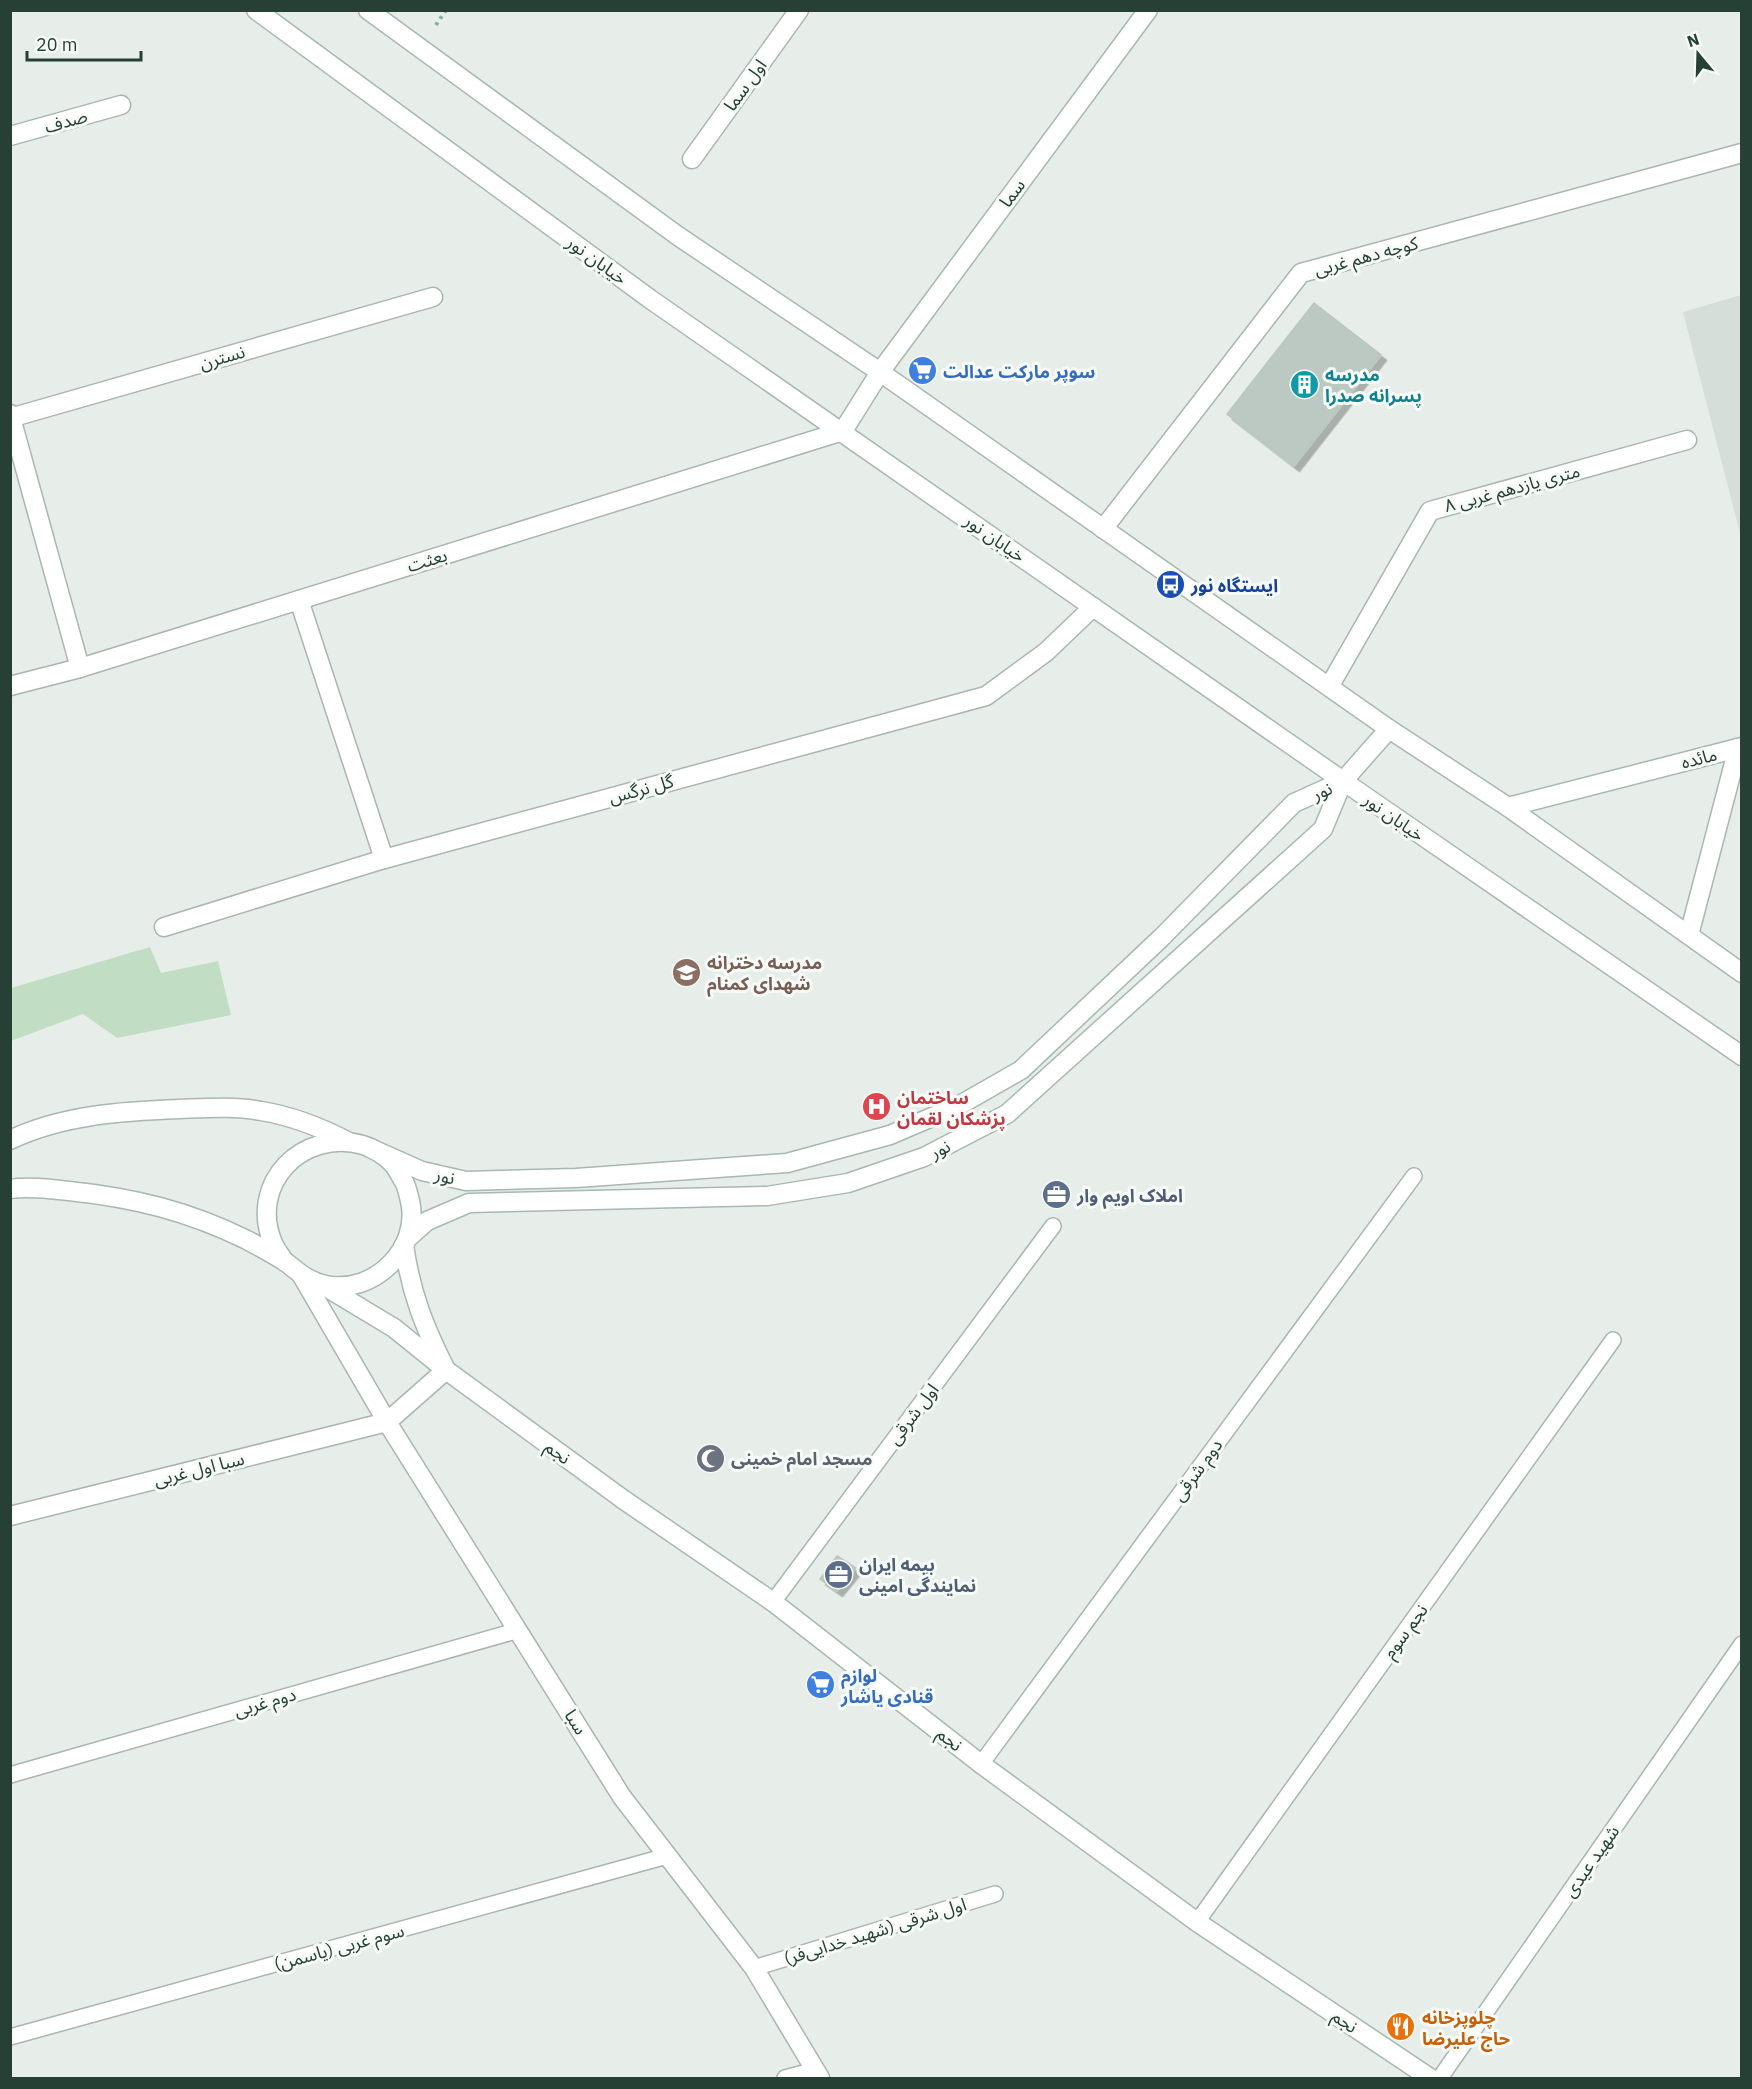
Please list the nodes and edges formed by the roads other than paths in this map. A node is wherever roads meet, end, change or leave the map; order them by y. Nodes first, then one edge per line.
1 (256, 10) edge
2 (368, 10) edge
3 (799, 10) edge
4 (1149, 12) edge
5 (121, 105) dead end
6 (10, 136) edge
7 (1742, 153) edge
8 (692, 159) dead end
9 (433, 297) dead end
10 (880, 372) junction
11 (11, 417) edge
12 (843, 431) junction
13 (1687, 440) dead end
14 (1103, 529) junction
15 (298, 600) junction
16 (1093, 607) junction
17 (80, 668) junction
18 (10, 686) edge
19 (1329, 687) junction
20 (1389, 729) junction
21 (1740, 747) edge
22 (1343, 781) junction
23 (1508, 807) junction
24 (384, 859) junction
25 (164, 927) dead end
26 (1689, 935) junction
27 (1742, 973) edge
28 (1742, 1056) edge
29 (10, 1140) edge
30 (349, 1142) junction
31 (370, 1148) junction
32 (1414, 1176) dead end
33 (10, 1189) edge
34 (1053, 1226) dead end
35 (406, 1242) junction
36 (285, 1262) junction
37 (309, 1279) junction
38 (1613, 1340) dead end
39 (446, 1370) junction
40 (387, 1422) junction
41 (10, 1516) edge
42 (773, 1602) junction
43 (519, 1630) junction
44 (1742, 1644) edge
45 (981, 1764) junction
46 (10, 1775) edge
47 (667, 1856) junction
48 (995, 1894) dead end
49 (1197, 1922) junction
50 (754, 1968) junction
51 (10, 2037) edge
52 (817, 2074) edge
53 (785, 2079) edge
54 (1430, 2079) edge
55 (1440, 2079) edge

1 - 12 street, خیابان نور
2 - 10 street
3 - 8 street, اول سما
4 - 10 street, سما
5 - 6 street, صدف
7 - 14 street, کوچه دهم غربی
9 - 11 street, نسترن
10 - 12 street, سما
10 - 14 street
11 - 17 street
12 - 15 street, بعثت
12 - 16 street, خیابان نور
13 - 19 street, ۸ متری یازدهم غربی
14 - 19 street
15 - 17 street, بعثت
15 - 24 street
16 - 22 street, خیابان نور
16 - 24 street, گل نرگس
17 - 18 street, بعثت
19 - 20 street
20 - 22 street
20 - 23 street
21 - 23 street, مائده
21 - 26 street, مائده
22 - 28 street, خیابان نور
22 - 31 street, نور
22 - 35 street, نور
23 - 26 street
24 - 25 street, گل نرگس
26 - 27 street
29 - 30 street
30 - 31 street
30 - 36 street
31 - 35 street
32 - 45 lane, دوم شرقی
33 - 36 street
34 - 42 lane, اول شرقی
35 - 37 street
35 - 39 street
36 - 37 street
37 - 39 street, نجم
37 - 40 street, سبا
38 - 49 lane, نجم سوم
39 - 40 street
39 - 42 street, نجم
40 - 41 street, سبا اول غربی
40 - 43 street, سبا
42 - 45 street, نجم
43 - 46 lane, دوم غربی
43 - 47 street, سبا
44 - 55 lane, شهید عیدی
45 - 49 street, نجم
47 - 50 street, سبا
47 - 51 lane, سوم غربی (یاسمن)
48 - 50 lane, اول شرقی (شهید خدایی‌فر)
49 - 54 street, نجم
50 - 52 street, سبا
52 - 53 lane

